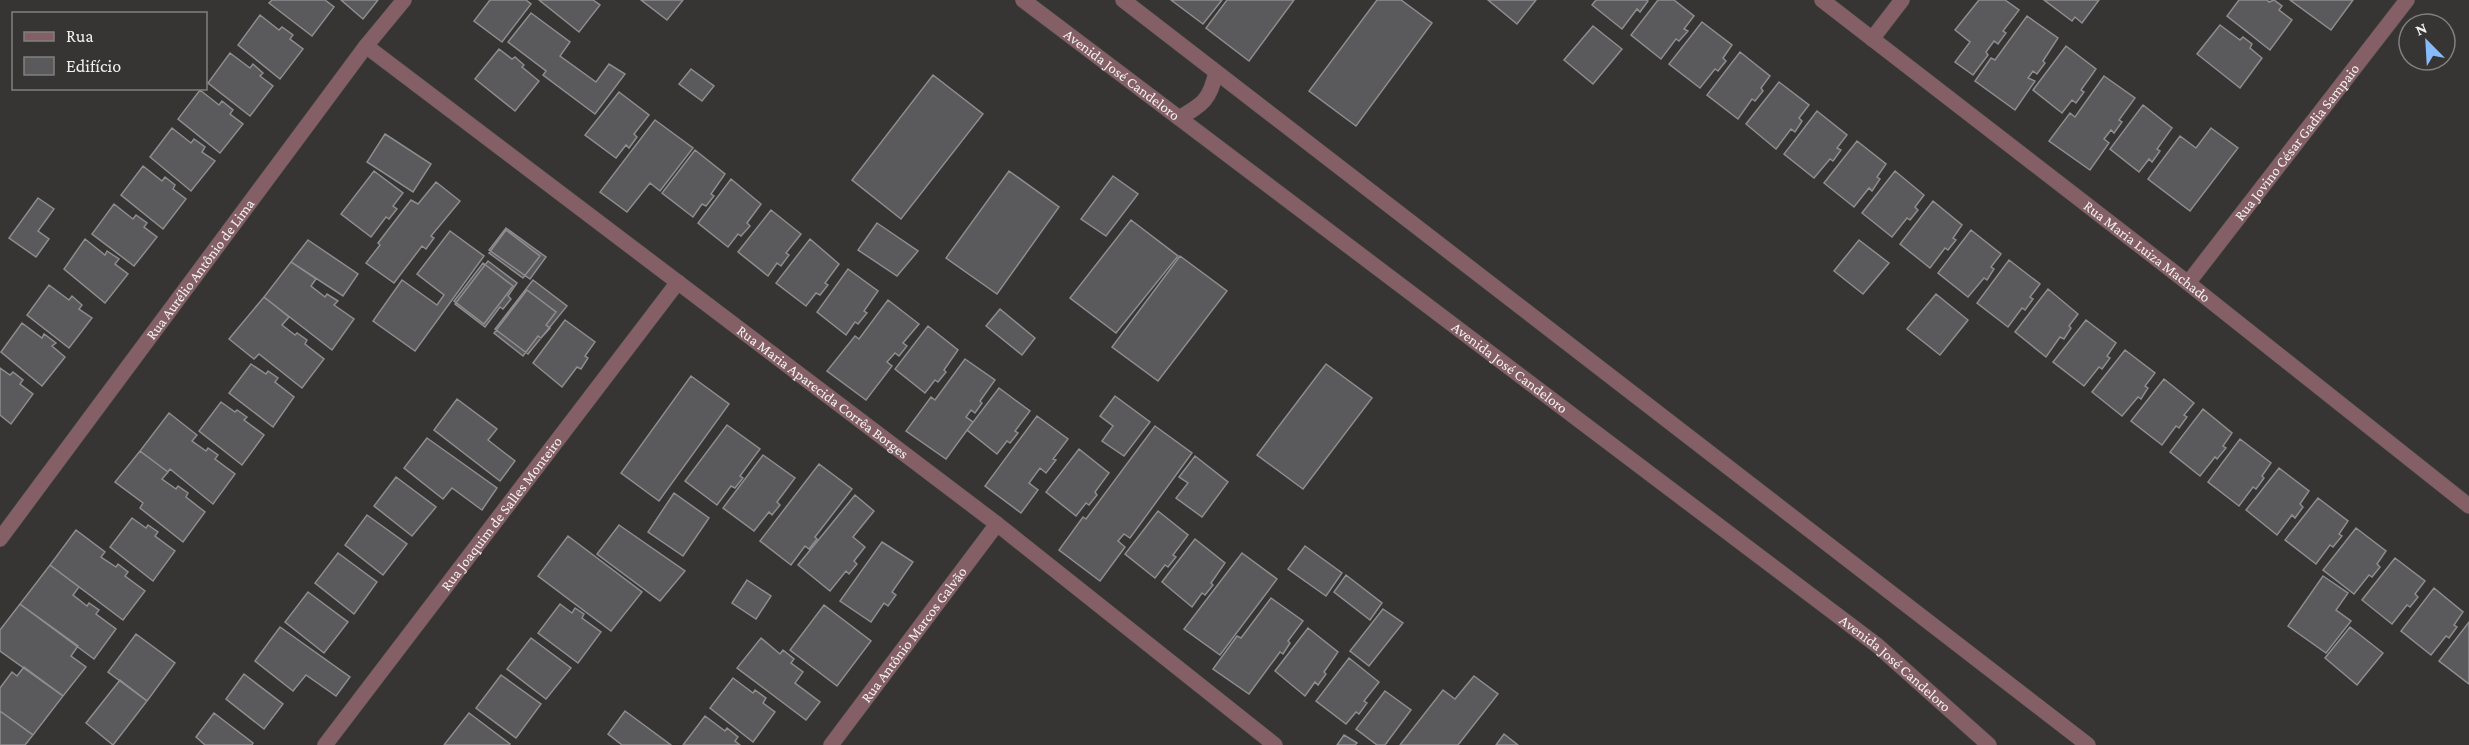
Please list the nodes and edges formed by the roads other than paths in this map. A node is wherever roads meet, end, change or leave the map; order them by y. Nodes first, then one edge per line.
1 (404, 0) edge
2 (1023, 0) edge
3 (1123, 0) edge
4 (1822, 0) edge
5 (1902, 0) edge
6 (2407, 0) edge
7 (1872, 39) junction
8 (366, 46) junction
9 (1216, 72) junction
10 (1179, 118) junction
11 (678, 282) junction
12 (2188, 283) junction
13 (2469, 506) edge
14 (997, 524) junction
15 (0, 539) edge
16 (325, 745) edge
17 (831, 745) edge
18 (1275, 745) edge
19 (1989, 745) edge
20 (2088, 745) edge

1 - 8 street, Rua Aurélio Antônio de Lima
2 - 10 street, Avenida José Candeloro
3 - 9 street
4 - 7 street, Rua Maria Luiza Machado
5 - 7 street
6 - 12 street, Rua Jovino César Gadia Sampaio
7 - 12 street, Rua Maria Luiza Machado
8 - 11 street, Rua Maria Aparecida Corrêa Borges
8 - 15 street, Rua Aurélio Antônio de Lima
9 - 10 street
9 - 20 street
10 - 19 street, Avenida José Candeloro
11 - 14 street, Rua Maria Aparecida Corrêa Borges
11 - 16 street, Rua Joaquim de Salles Monteiro
12 - 13 street, Rua Maria Luiza Machado
14 - 17 street, Rua Antônio Marcos Galvão
14 - 18 street, Rua Maria Aparecida Corrêa Borges

